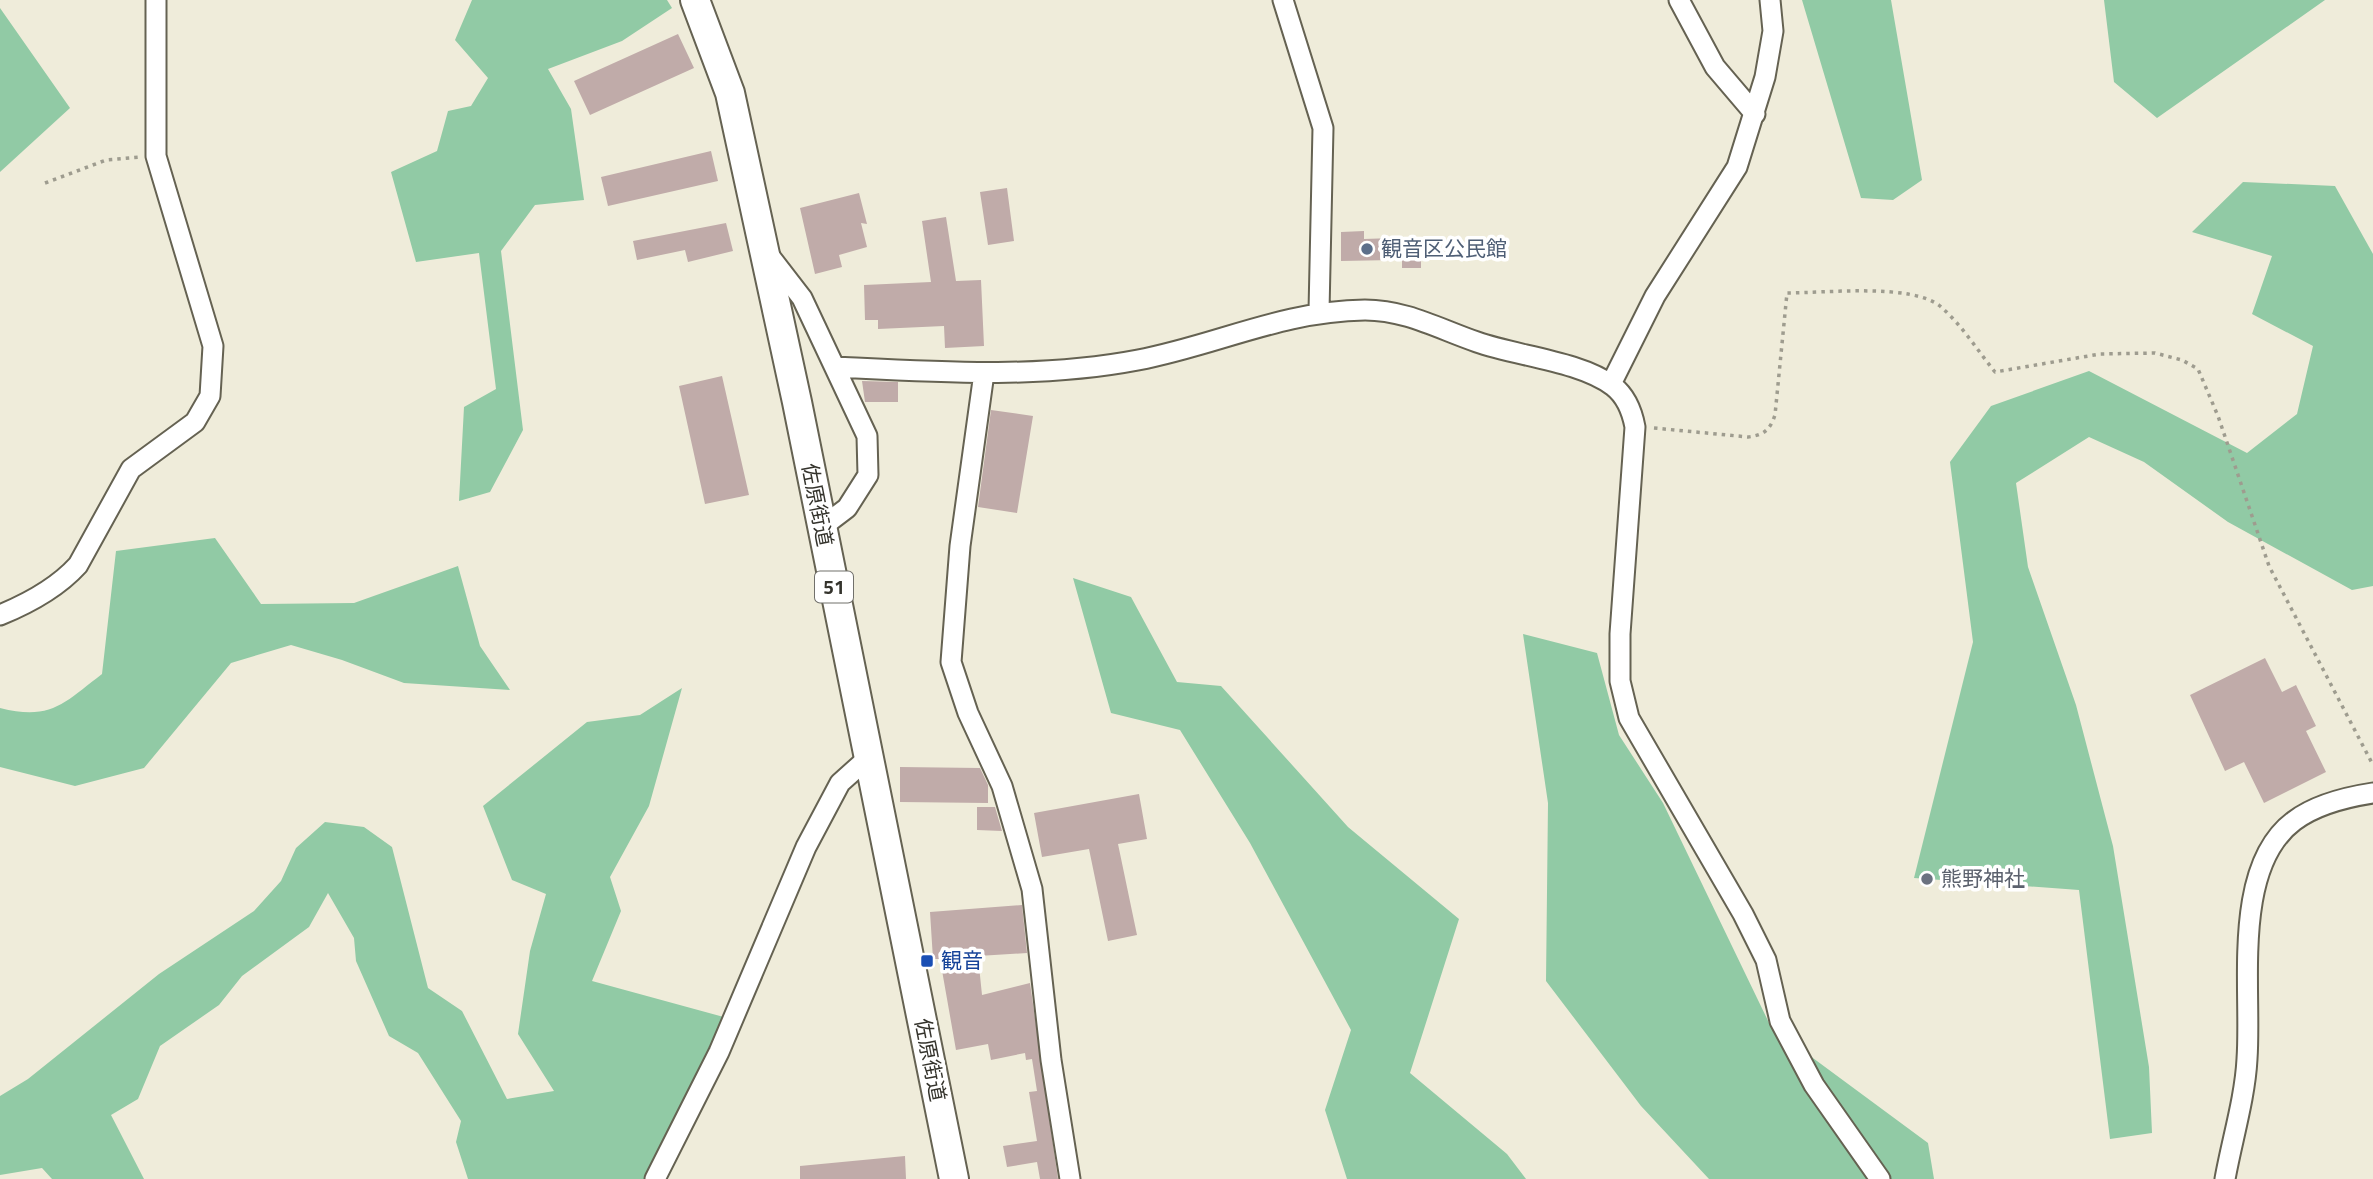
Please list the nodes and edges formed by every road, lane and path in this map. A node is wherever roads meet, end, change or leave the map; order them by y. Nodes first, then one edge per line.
1 (156, 0) edge
2 (695, 0) edge
3 (1283, 0) edge
4 (1679, 0) edge
5 (1770, 0) edge
6 (1755, 114) junction
7 (156, 156) junction
8 (45, 184) dead end
9 (764, 249) junction
10 (1319, 311) junction
11 (836, 367) junction
12 (984, 373) junction
13 (1611, 384) junction
14 (1635, 427) junction
15 (822, 527) junction
16 (0, 615) edge
17 (868, 758) junction
18 (2373, 765) edge
19 (2373, 793) edge
20 (655, 1179) edge
21 (954, 1179) edge
22 (1070, 1179) edge
23 (1880, 1179) edge
24 (2225, 1179) edge

1 - 7 street
2 - 9 highway, 佐原街道 / 51
3 - 10 street
4 - 6 street
5 - 6 street
6 - 13 street
7 - 8 path
7 - 16 street
9 - 11 street
9 - 15 highway, 佐原街道 / 51
10 - 12 street
10 - 13 street
11 - 12 street
11 - 15 street
12 - 22 street
13 - 14 street
14 - 18 path
14 - 23 street
15 - 17 highway, 佐原街道 / 51
17 - 20 street
17 - 21 highway, 佐原街道 / 51
19 - 24 street

